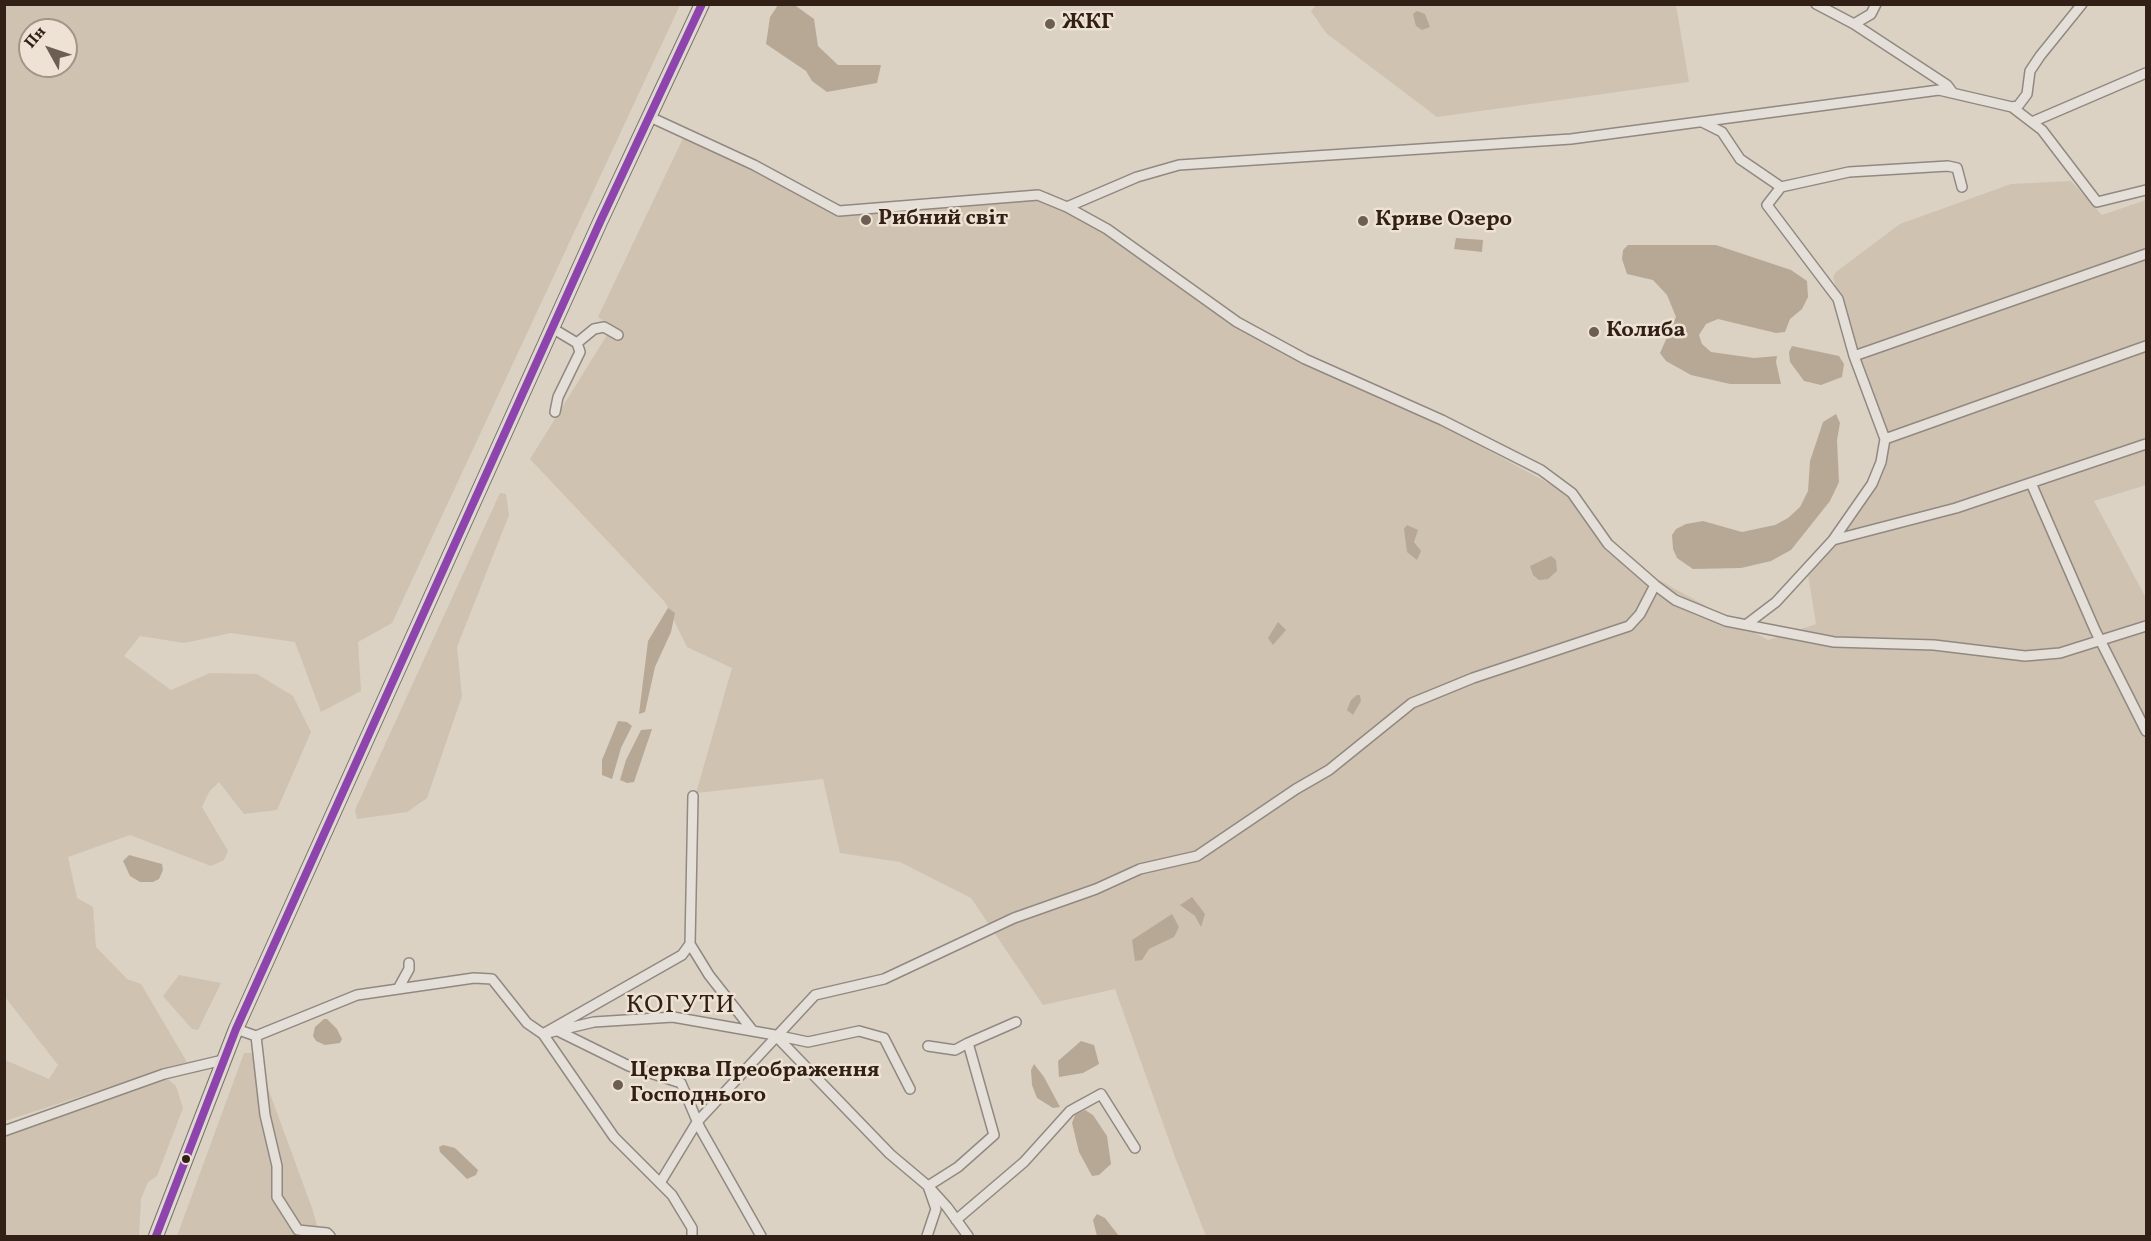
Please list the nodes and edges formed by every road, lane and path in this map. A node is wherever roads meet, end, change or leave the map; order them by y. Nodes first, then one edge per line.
1 (702, 4) edge
2 (1816, 4) edge
3 (1876, 4) edge
4 (2082, 4) edge
5 (1854, 24) junction
6 (2146, 73) edge
7 (1953, 93) junction
8 (2012, 107) junction
9 (650, 117) junction
10 (1702, 122) junction
11 (2032, 122) junction
12 (1781, 187) junction
13 (1962, 187) dead end
14 (2146, 190) edge
15 (1067, 207) junction
16 (2146, 254) edge
17 (552, 328) junction
18 (618, 335) dead end
19 (577, 343) junction
20 (2146, 346) edge
21 (1854, 356) junction
22 (555, 412) dead end
23 (1885, 439) junction
24 (2146, 444) edge
25 (2031, 483) junction
26 (1833, 540) junction
27 (1655, 585) junction
28 (1747, 624) junction
29 (2146, 626) edge
30 (2102, 639) junction
31 (2146, 731) edge
32 (693, 796) dead end
33 (690, 944) junction
34 (409, 963) dead end
35 (398, 989) junction
36 (1016, 1022) dead end
37 (237, 1029) junction
38 (558, 1031) junction
39 (753, 1031) junction
40 (543, 1035) junction
41 (775, 1035) junction
42 (256, 1036) junction
43 (968, 1043) junction
44 (927, 1046) dead end
45 (223, 1060) junction
46 (910, 1089) dead end
47 (697, 1122) junction
48 (4, 1131) edge
49 (1135, 1148) dead end
50 (660, 1183) junction
51 (928, 1186) junction
52 (956, 1220) junction
53 (156, 1236) edge
54 (330, 1236) edge
55 (692, 1236) edge
56 (761, 1236) edge
57 (927, 1236) edge
58 (968, 1236) edge

1 - 9 highway
2 - 5 street
3 - 5 street
4 - 8 street
5 - 7 street
6 - 11 street
7 - 8 street
7 - 10 street
8 - 11 street
9 - 15 street
9 - 17 highway
10 - 12 street
10 - 15 street
11 - 14 street
12 - 13 street
12 - 21 street
15 - 27 street
16 - 21 street
17 - 19 street
17 - 37 highway
18 - 19 street
19 - 22 street
20 - 23 street
21 - 23 street
23 - 26 street
24 - 25 street
25 - 26 street
25 - 30 street
26 - 28 street
27 - 28 street
27 - 41 street
28 - 30 street
29 - 30 street
30 - 31 street
32 - 33 street
33 - 39 street
33 - 40 street
34 - 35 street
35 - 40 street
35 - 42 street
36 - 43 street
37 - 42 street
37 - 45 highway
38 - 39 street
38 - 40 street
38 - 47 street
39 - 41 street
40 - 50 street
41 - 46 street
41 - 47 street
41 - 51 street
42 - 54 street
43 - 44 street
43 - 51 street
45 - 48 street
45 - 53 highway
47 - 50 street
47 - 56 street
49 - 52 street
50 - 55 street
51 - 52 street
51 - 57 street
52 - 58 street

